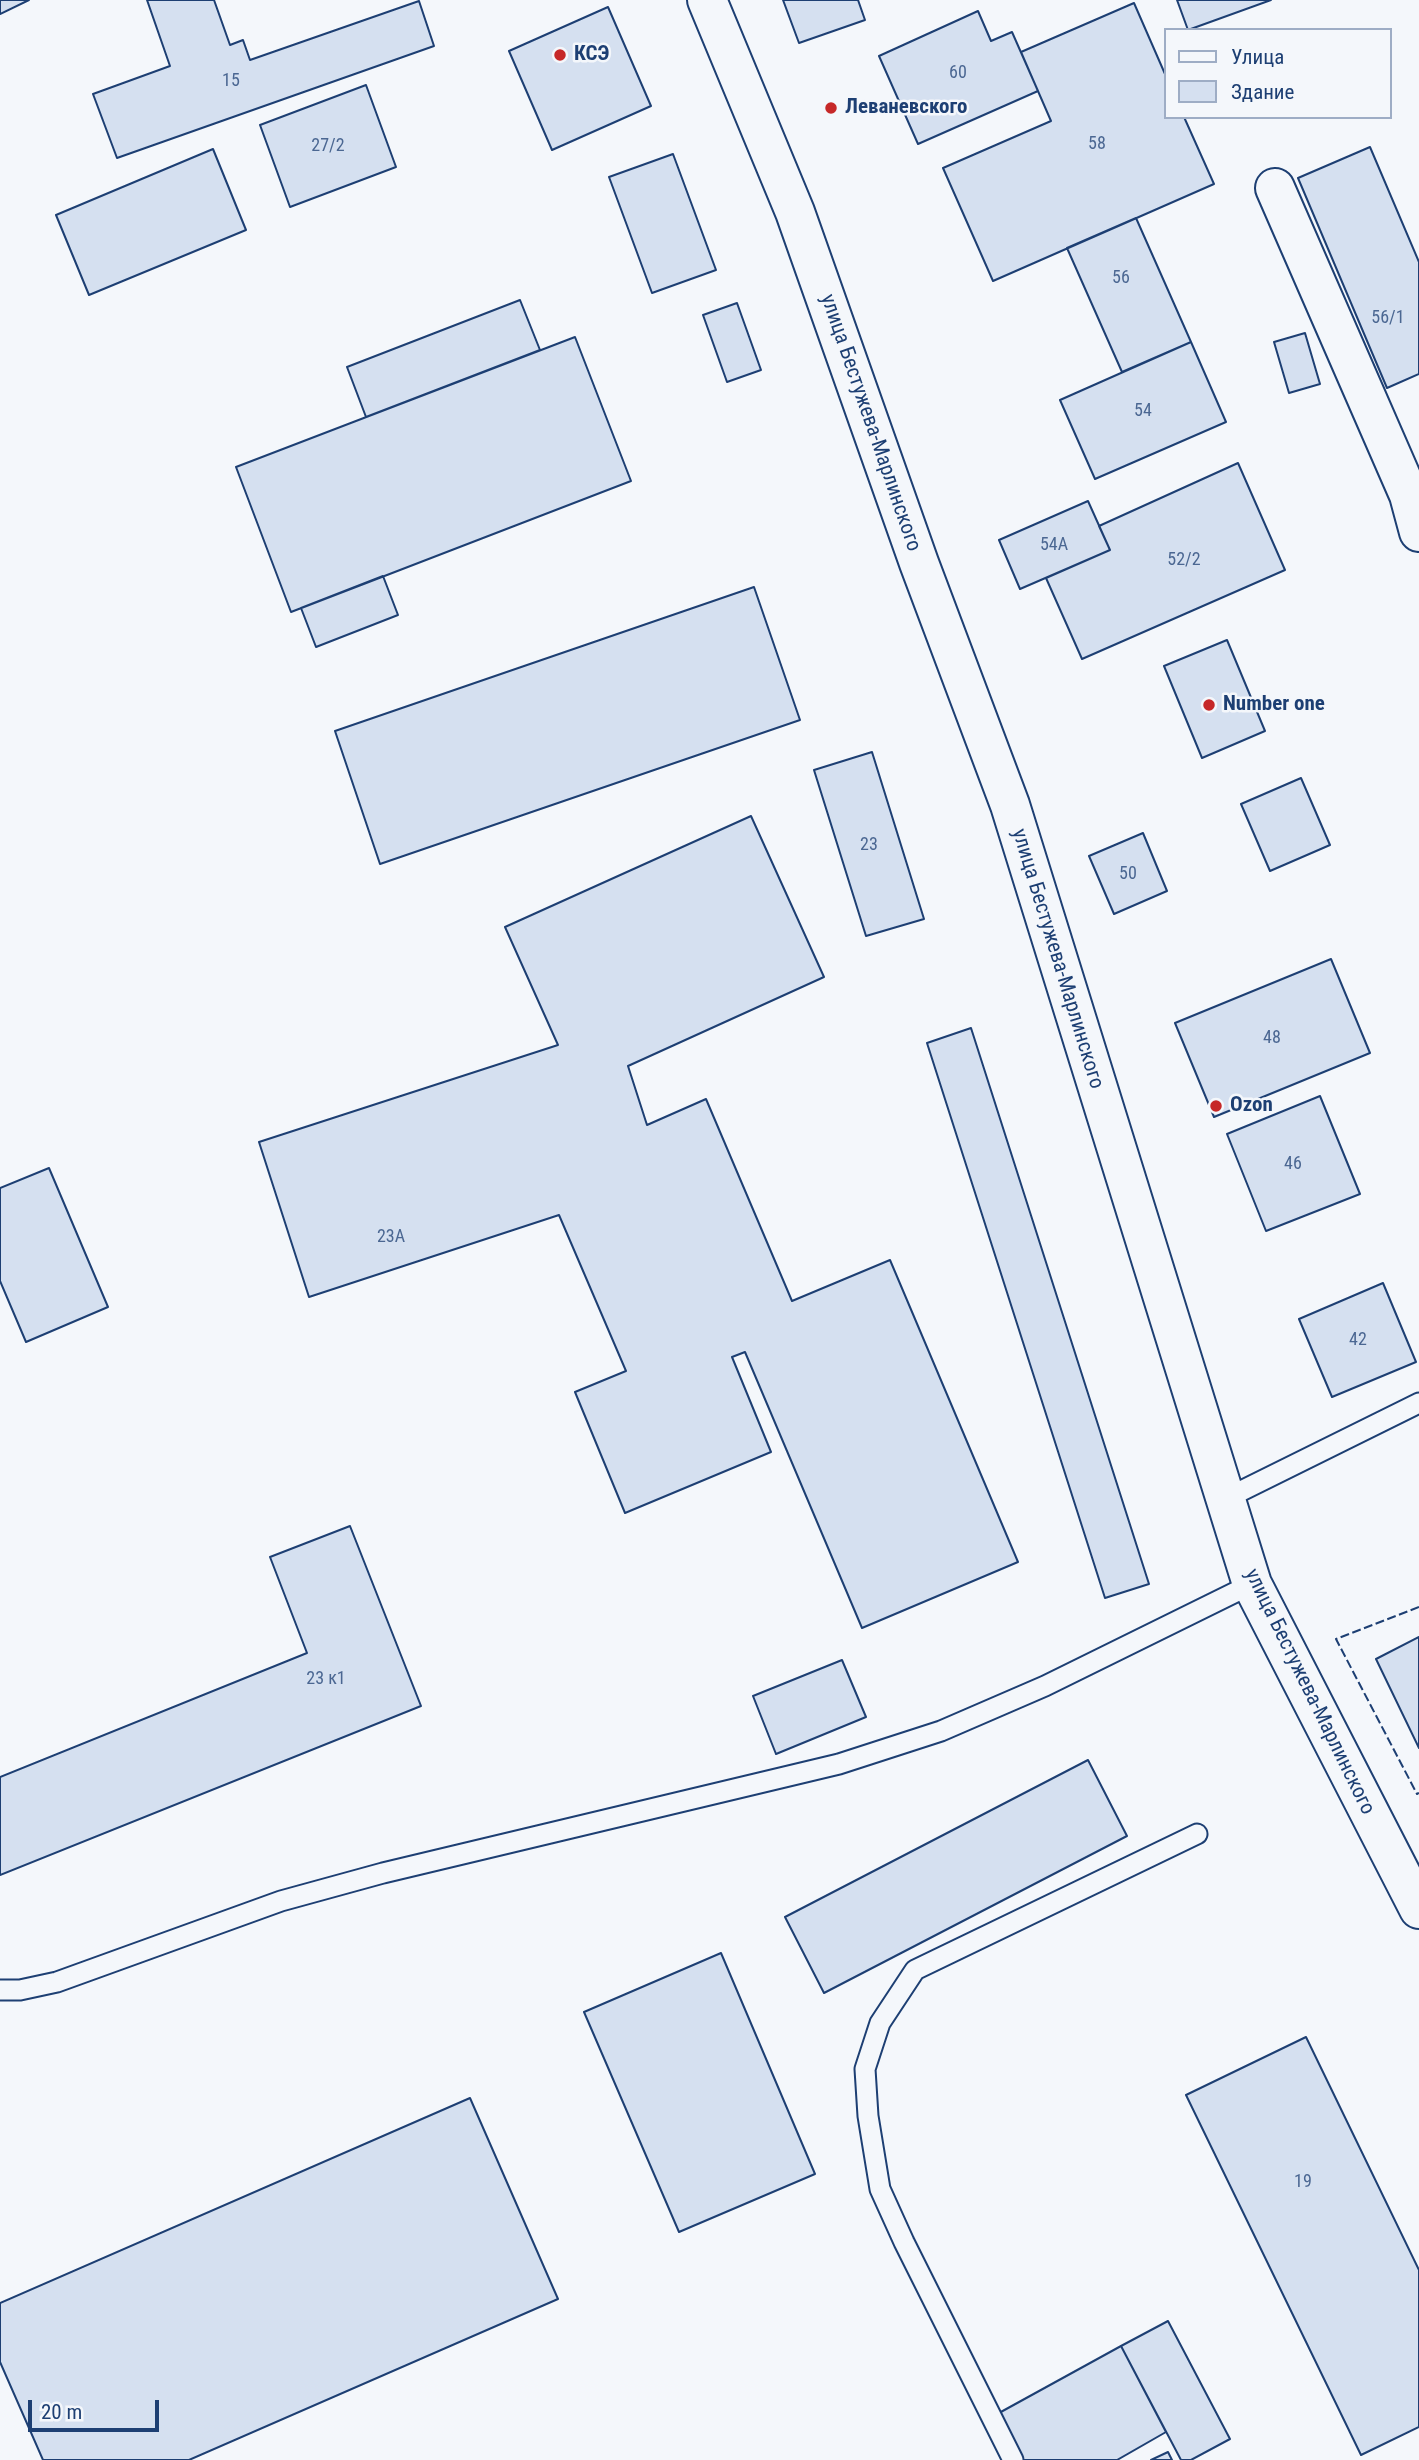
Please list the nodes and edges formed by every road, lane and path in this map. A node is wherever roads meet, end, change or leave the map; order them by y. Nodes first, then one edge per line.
1 (707, 0) edge
2 (1275, 188) dead end
3 (1419, 532) edge
4 (1419, 1403) edge
5 (1224, 1499) junction
6 (1252, 1584) junction
7 (1197, 1834) dead end
8 (1419, 1909) edge
9 (0, 1990) edge
10 (1013, 2460) edge

1 - 5 street, улица Бестужева-Марлинского
2 - 3 street
4 - 5 lane
5 - 6 street, улица Бестужева-Марлинского
6 - 8 street, улица Бестужева-Марлинского
6 - 9 lane
7 - 10 lane

